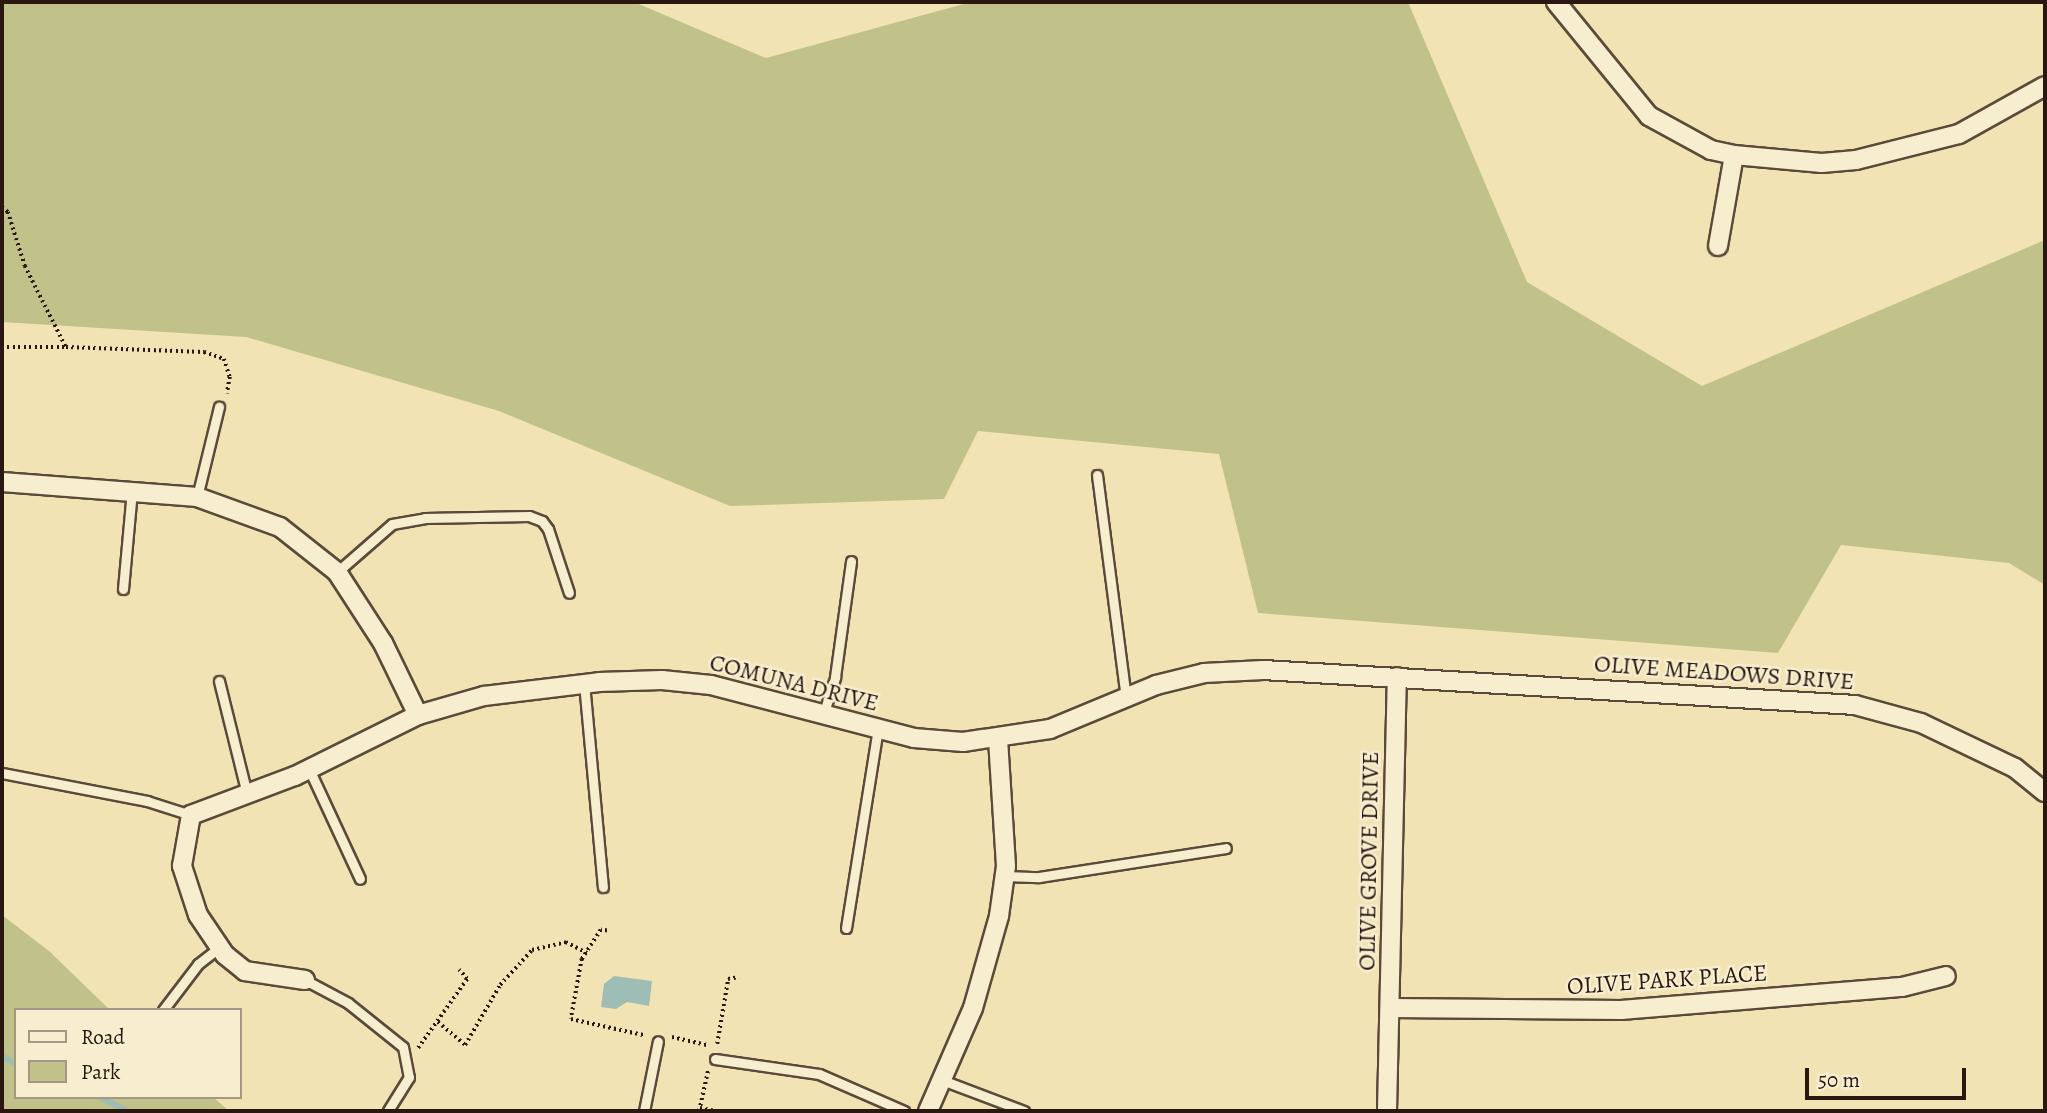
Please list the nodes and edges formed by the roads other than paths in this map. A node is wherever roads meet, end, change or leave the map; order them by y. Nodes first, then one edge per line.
1 (1556, 2) edge
2 (2045, 86) edge
3 (1734, 155) junction
4 (1718, 246) dead end
5 (219, 407) road end
6 (1097, 475) dead end
7 (2, 482) edge
8 (132, 491) junction
9 (197, 497) junction
10 (852, 561) dead end
11 (337, 572) junction
12 (124, 589) dead end
13 (569, 593) dead end
14 (1397, 677) junction
15 (219, 681) dead end
16 (584, 684) junction
17 (1126, 698) junction
18 (418, 715) junction
19 (823, 715) junction
20 (878, 729) junction
21 (998, 739) junction
22 (309, 769) junction
23 (2, 773) edge
24 (2045, 792) edge
25 (247, 794) junction
26 (191, 815) junction
27 (1226, 848) dead end
28 (1005, 876) junction
29 (360, 879) dead end
30 (603, 887) dead end
31 (846, 928) dead end
32 (220, 947) junction
33 (1946, 976) dead end
34 (305, 981) joint
35 (165, 1008) edge
36 (1390, 1008) junction
37 (658, 1041) dead end
38 (715, 1059) road end
39 (942, 1080) junction
40 (388, 1111) edge
41 (644, 1111) edge
42 (904, 1111) edge
43 (928, 1111) edge
44 (1024, 1111) edge
45 (1387, 1111) edge

1 - 3 street
2 - 3 street
3 - 4 street
5 - 9 lane
6 - 17 lane
7 - 8 street
8 - 9 street
8 - 12 lane
9 - 11 street
10 - 19 lane
11 - 13 lane
11 - 18 street
14 - 17 street, COMUNA DRIVE
14 - 24 street, OLIVE MEADOWS DRIVE
14 - 36 street, OLIVE GROVE DRIVE
15 - 25 lane
16 - 18 street, COMUNA DRIVE
16 - 19 street, COMUNA DRIVE
16 - 30 lane
17 - 21 street, COMUNA DRIVE
18 - 22 street, COMUNA DRIVE
19 - 20 street, COMUNA DRIVE
20 - 21 street, COMUNA DRIVE
20 - 31 lane
21 - 28 street
22 - 25 street, COMUNA DRIVE
22 - 29 lane
23 - 26 lane
25 - 26 street, COMUNA DRIVE
26 - 32 street
27 - 28 lane
28 - 39 street
32 - 34 street
32 - 35 lane
33 - 36 street, OLIVE PARK PLACE
34 - 40 lane
36 - 45 street, OLIVE GROVE DRIVE
37 - 41 lane
38 - 42 lane
39 - 43 street
39 - 44 lane

